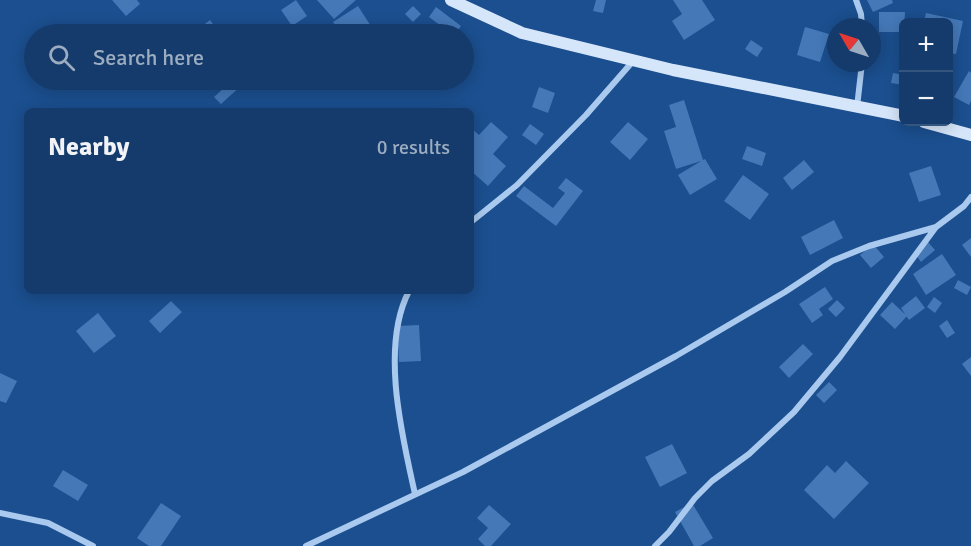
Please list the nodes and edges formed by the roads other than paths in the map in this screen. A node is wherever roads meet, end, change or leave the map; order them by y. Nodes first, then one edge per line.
1 (450, 0) edge
2 (856, 0) edge
3 (861, 18) edge
4 (634, 60) junction
5 (861, 72) edge
6 (857, 106) junction
7 (899, 115) edge
8 (938, 126) edge
9 (971, 135) edge
10 (971, 197) edge
11 (474, 220) edge
12 (936, 228) junction
13 (408, 294) edge
14 (415, 494) junction
15 (0, 513) edge
16 (93, 546) edge
17 (306, 546) edge
18 (655, 546) edge

1 - 4 street
2 - 3 street
4 - 6 street
4 - 11 street
5 - 6 street
6 - 7 street
8 - 9 street
10 - 12 street
12 - 14 street
12 - 18 street
13 - 14 street
14 - 17 street
15 - 16 street

